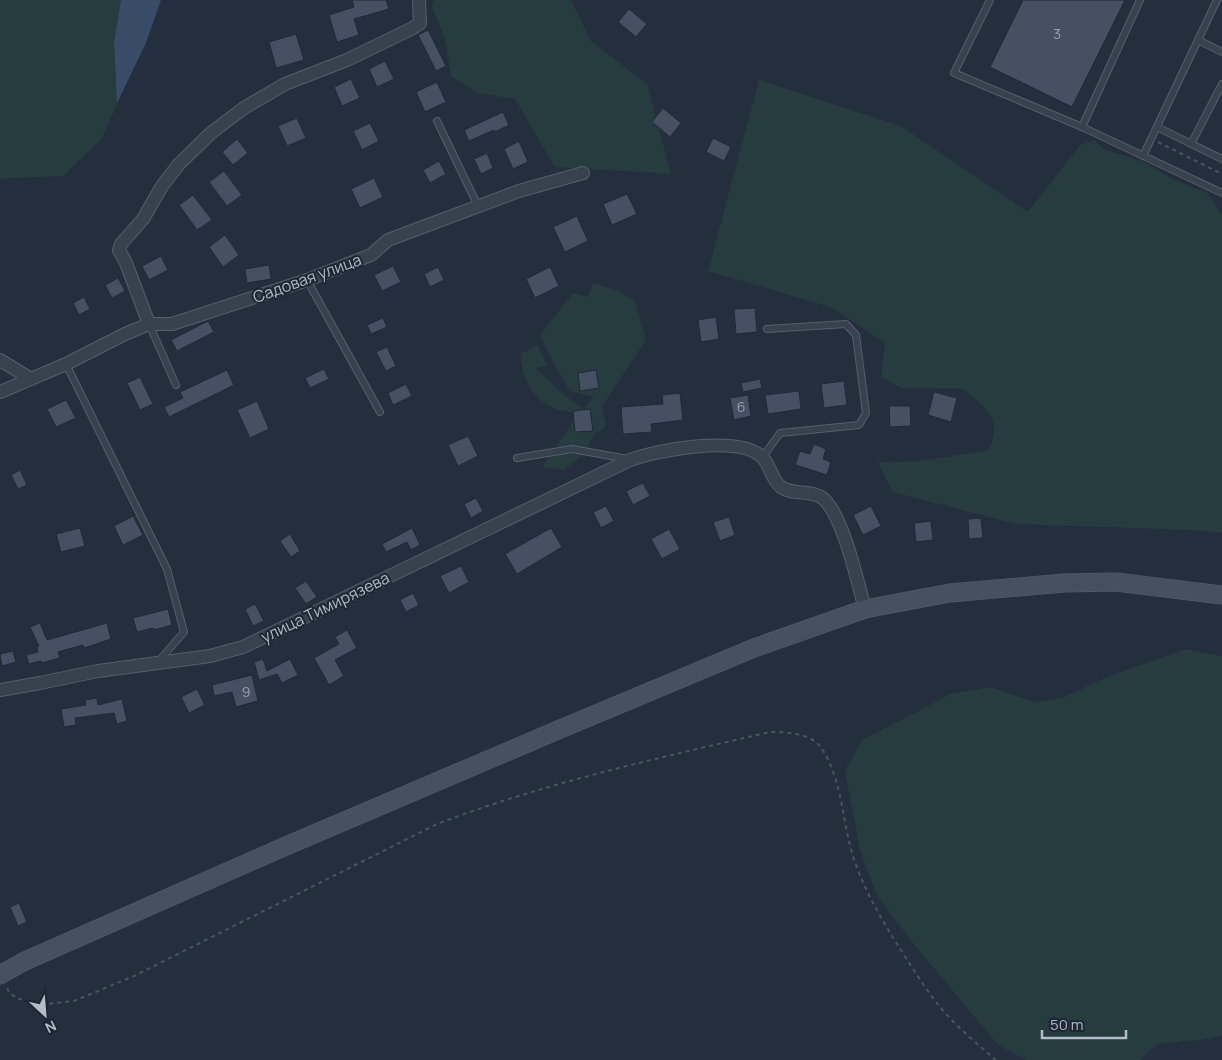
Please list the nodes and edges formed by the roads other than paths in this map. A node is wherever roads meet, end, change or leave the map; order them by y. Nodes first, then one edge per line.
1 (419, 0) edge
2 (990, 0) edge
3 (1140, 0) edge
4 (1217, 0) edge
5 (1198, 40) junction
6 (1222, 52) edge
7 (1222, 84) edge
8 (437, 121) dead end
9 (1082, 127) junction
10 (1157, 127) junction
11 (1191, 144) junction
12 (1143, 156) junction
13 (1221, 156) edge
14 (583, 173) dead end
15 (1222, 193) edge
16 (478, 206) junction
17 (307, 280) junction
18 (149, 324) junction
19 (767, 329) dead end
20 (0, 360) edge
21 (66, 364) junction
22 (31, 379) junction
23 (176, 385) dead end
24 (0, 392) edge
25 (380, 412) dead end
26 (516, 458) dead end
27 (762, 458) junction
28 (630, 460) junction
29 (1222, 595) edge
30 (865, 609) junction
31 (158, 664) junction
32 (0, 690) edge
33 (2, 980) edge

1 - 18 street
2 - 9 lane
3 - 9 lane
4 - 5 lane
5 - 6 lane
5 - 10 lane
7 - 11 lane
8 - 16 lane
9 - 12 lane
10 - 11 lane
10 - 12 lane
11 - 13 lane
12 - 15 lane
14 - 16 street, Садовая улица
16 - 17 street, Садовая улица
17 - 18 street, Садовая улица
17 - 25 lane
18 - 21 street, Садовая улица
18 - 23 lane
19 - 27 lane
20 - 22 street
21 - 22 street, Садовая улица
21 - 31 lane
22 - 24 street, Садовая улица
26 - 28 lane
27 - 28 street, улица Тимирязева
27 - 30 street
28 - 31 street, улица Тимирязева
29 - 30 main road
30 - 33 main road
31 - 32 street, улица Тимирязева

